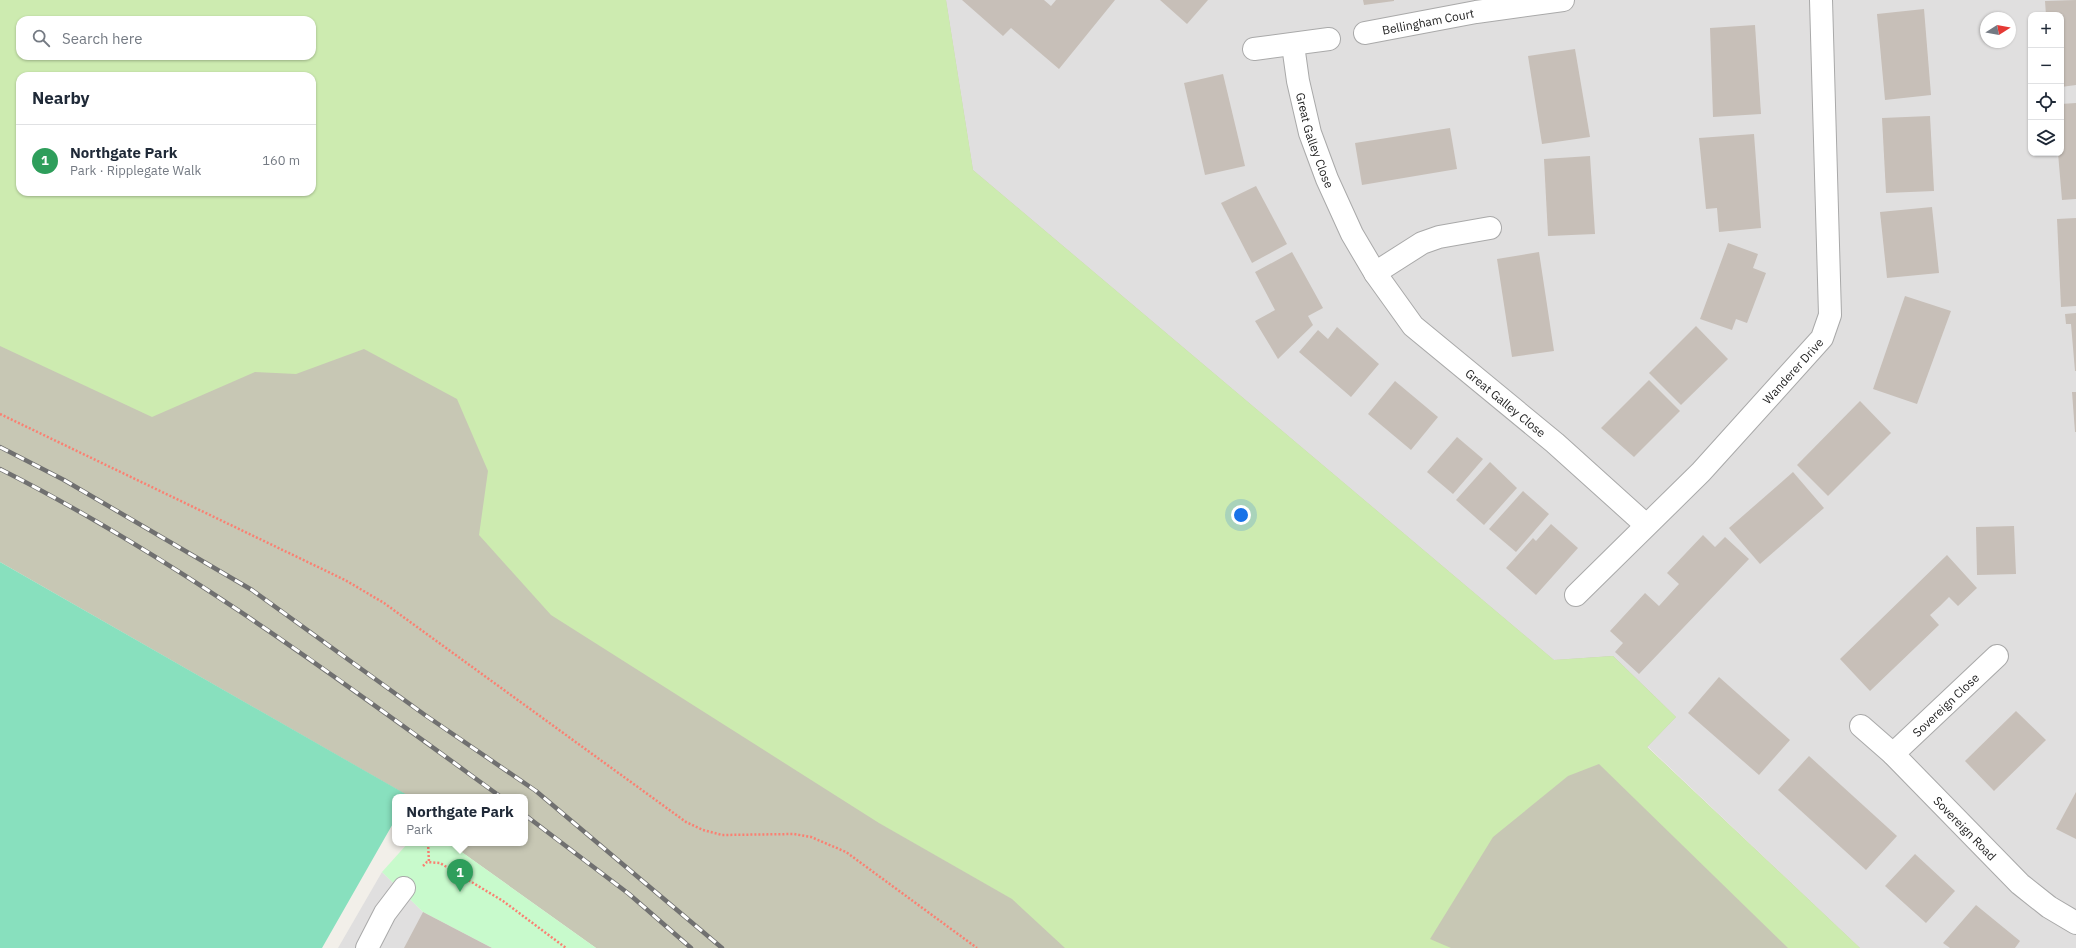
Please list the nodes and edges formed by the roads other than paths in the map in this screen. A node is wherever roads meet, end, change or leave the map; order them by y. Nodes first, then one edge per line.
1 (1563, 0) edge
2 (1821, 0) edge
3 (1365, 33) dead end
4 (1329, 39) dead end
5 (1293, 45) junction
6 (1254, 49) dead end
7 (1490, 228) dead end
8 (1375, 273) junction
9 (1646, 525) junction
10 (1576, 595) dead end
11 (1997, 656) dead end
12 (1861, 726) dead end
13 (1893, 754) junction
14 (404, 888) road end
15 (2076, 922) edge
16 (367, 948) edge

1 - 3 street, Bellingham Court
2 - 9 street, Wanderer Drive
4 - 5 street
5 - 6 street
5 - 8 street, Great Galley Close
7 - 8 street
8 - 9 street, Great Galley Close
9 - 10 street, Wanderer Drive
11 - 13 street, Sovereign Close
12 - 13 street, Sovereign Road
13 - 15 street, Sovereign Road
14 - 16 street

